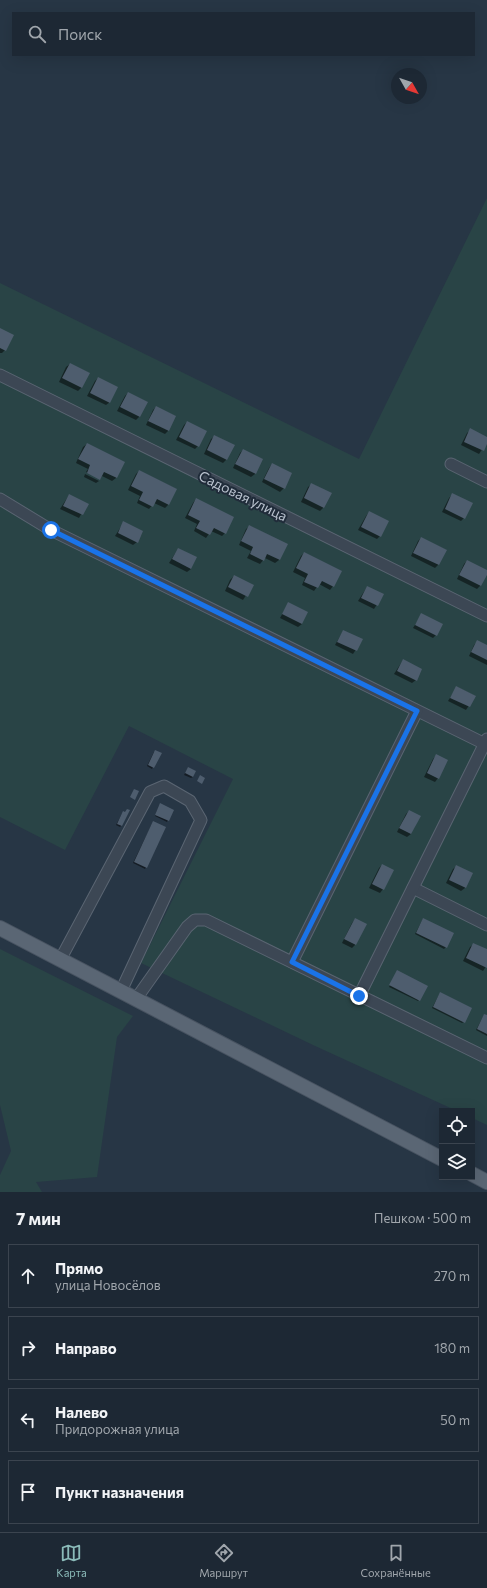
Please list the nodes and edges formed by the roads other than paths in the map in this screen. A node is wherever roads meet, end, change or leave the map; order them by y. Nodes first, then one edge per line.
1 (0, 375) edge
2 (451, 464) dead end
3 (487, 482) edge
4 (0, 499) edge
5 (487, 616) edge
6 (417, 711) junction
7 (486, 743) edge
8 (413, 888) junction
9 (487, 925) edge
10 (0, 928) edge
11 (60, 960) junction
12 (292, 962) junction
13 (121, 991) junction
14 (359, 996) junction
15 (136, 999) junction
16 (487, 1058) edge
17 (439, 1157) edge
18 (475, 1176) edge
19 (487, 1182) edge

1 - 5 street, Садовая улица
2 - 3 street
4 - 6 street
6 - 7 street
6 - 12 street
7 - 8 street
8 - 9 street
8 - 14 street
10 - 11 main road
11 - 13 main road
11 - 13 street
12 - 14 street
12 - 15 street
13 - 15 main road
14 - 16 street
15 - 17 main road
18 - 19 main road

